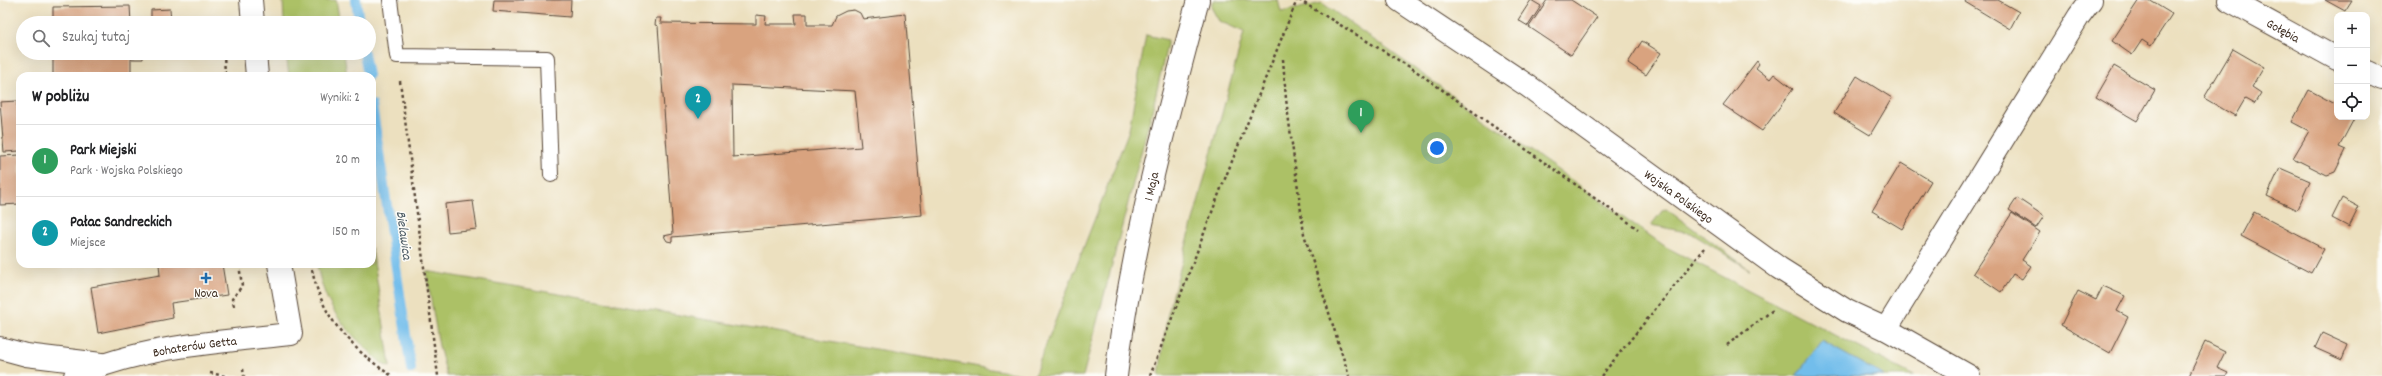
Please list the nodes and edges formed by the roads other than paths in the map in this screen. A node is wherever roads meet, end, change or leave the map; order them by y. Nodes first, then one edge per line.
1 (251, 0) edge
2 (390, 0) edge
3 (1198, 0) edge
4 (1399, 0) edge
5 (2091, 0) edge
6 (2229, 0) edge
7 (252, 16) edge
8 (2334, 57) edge
9 (255, 60) edge
10 (256, 72) edge
11 (2370, 73) edge
12 (2382, 79) edge
13 (551, 175) dead end
14 (280, 268) edge
15 (1886, 329) junction
16 (0, 348) edge
17 (101, 364) junction
18 (75, 376) edge
19 (1116, 376) edge
20 (1969, 376) edge

1 - 7 street
2 - 13 lane
3 - 19 street, 1 Maja
4 - 15 street, Wojska Polskiego
5 - 15 street
6 - 8 street, Gołębia
9 - 10 street
11 - 12 street
14 - 17 street, Bohaterów Getta
15 - 20 street, Wojska Polskiego
16 - 17 street, Bohaterów Getta
17 - 18 street, Bohaterów Getta

